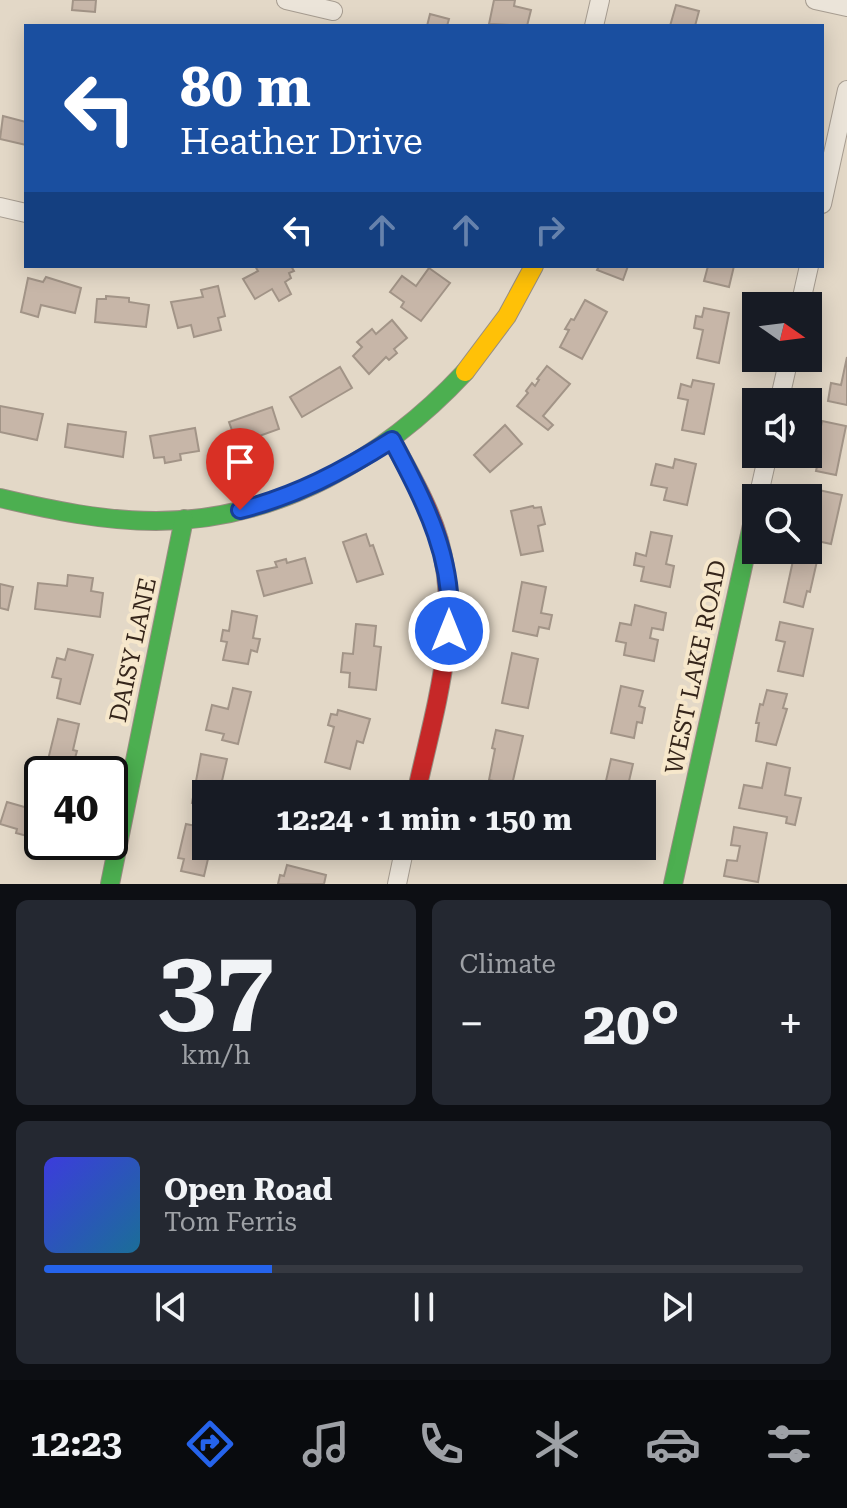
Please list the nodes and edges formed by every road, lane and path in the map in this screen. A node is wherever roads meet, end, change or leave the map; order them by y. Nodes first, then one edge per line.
1 (286, 0) edge
2 (600, 0) edge
3 (815, 0) edge
4 (847, 7) edge
5 (333, 12) edge
6 (594, 24) edge
7 (847, 90) edge
8 (824, 195) edge
9 (0, 207) edge
10 (24, 213) edge
11 (533, 268) edge
12 (809, 268) edge
13 (803, 292) edge
14 (392, 440) junction
15 (0, 498) edge
16 (184, 519) junction
17 (743, 564) edge
18 (419, 780) edge
19 (402, 860) edge
20 (110, 884) edge
21 (397, 884) edge
22 (673, 884) edge

1 - 5 street
2 - 6 street
3 - 4 street
7 - 8 street
9 - 10 street
11 - 14 street
12 - 13 street
14 - 16 street
14 - 18 street
15 - 16 street
16 - 20 street, DAISY LANE
17 - 22 street, WEST LAKE ROAD
19 - 21 street

